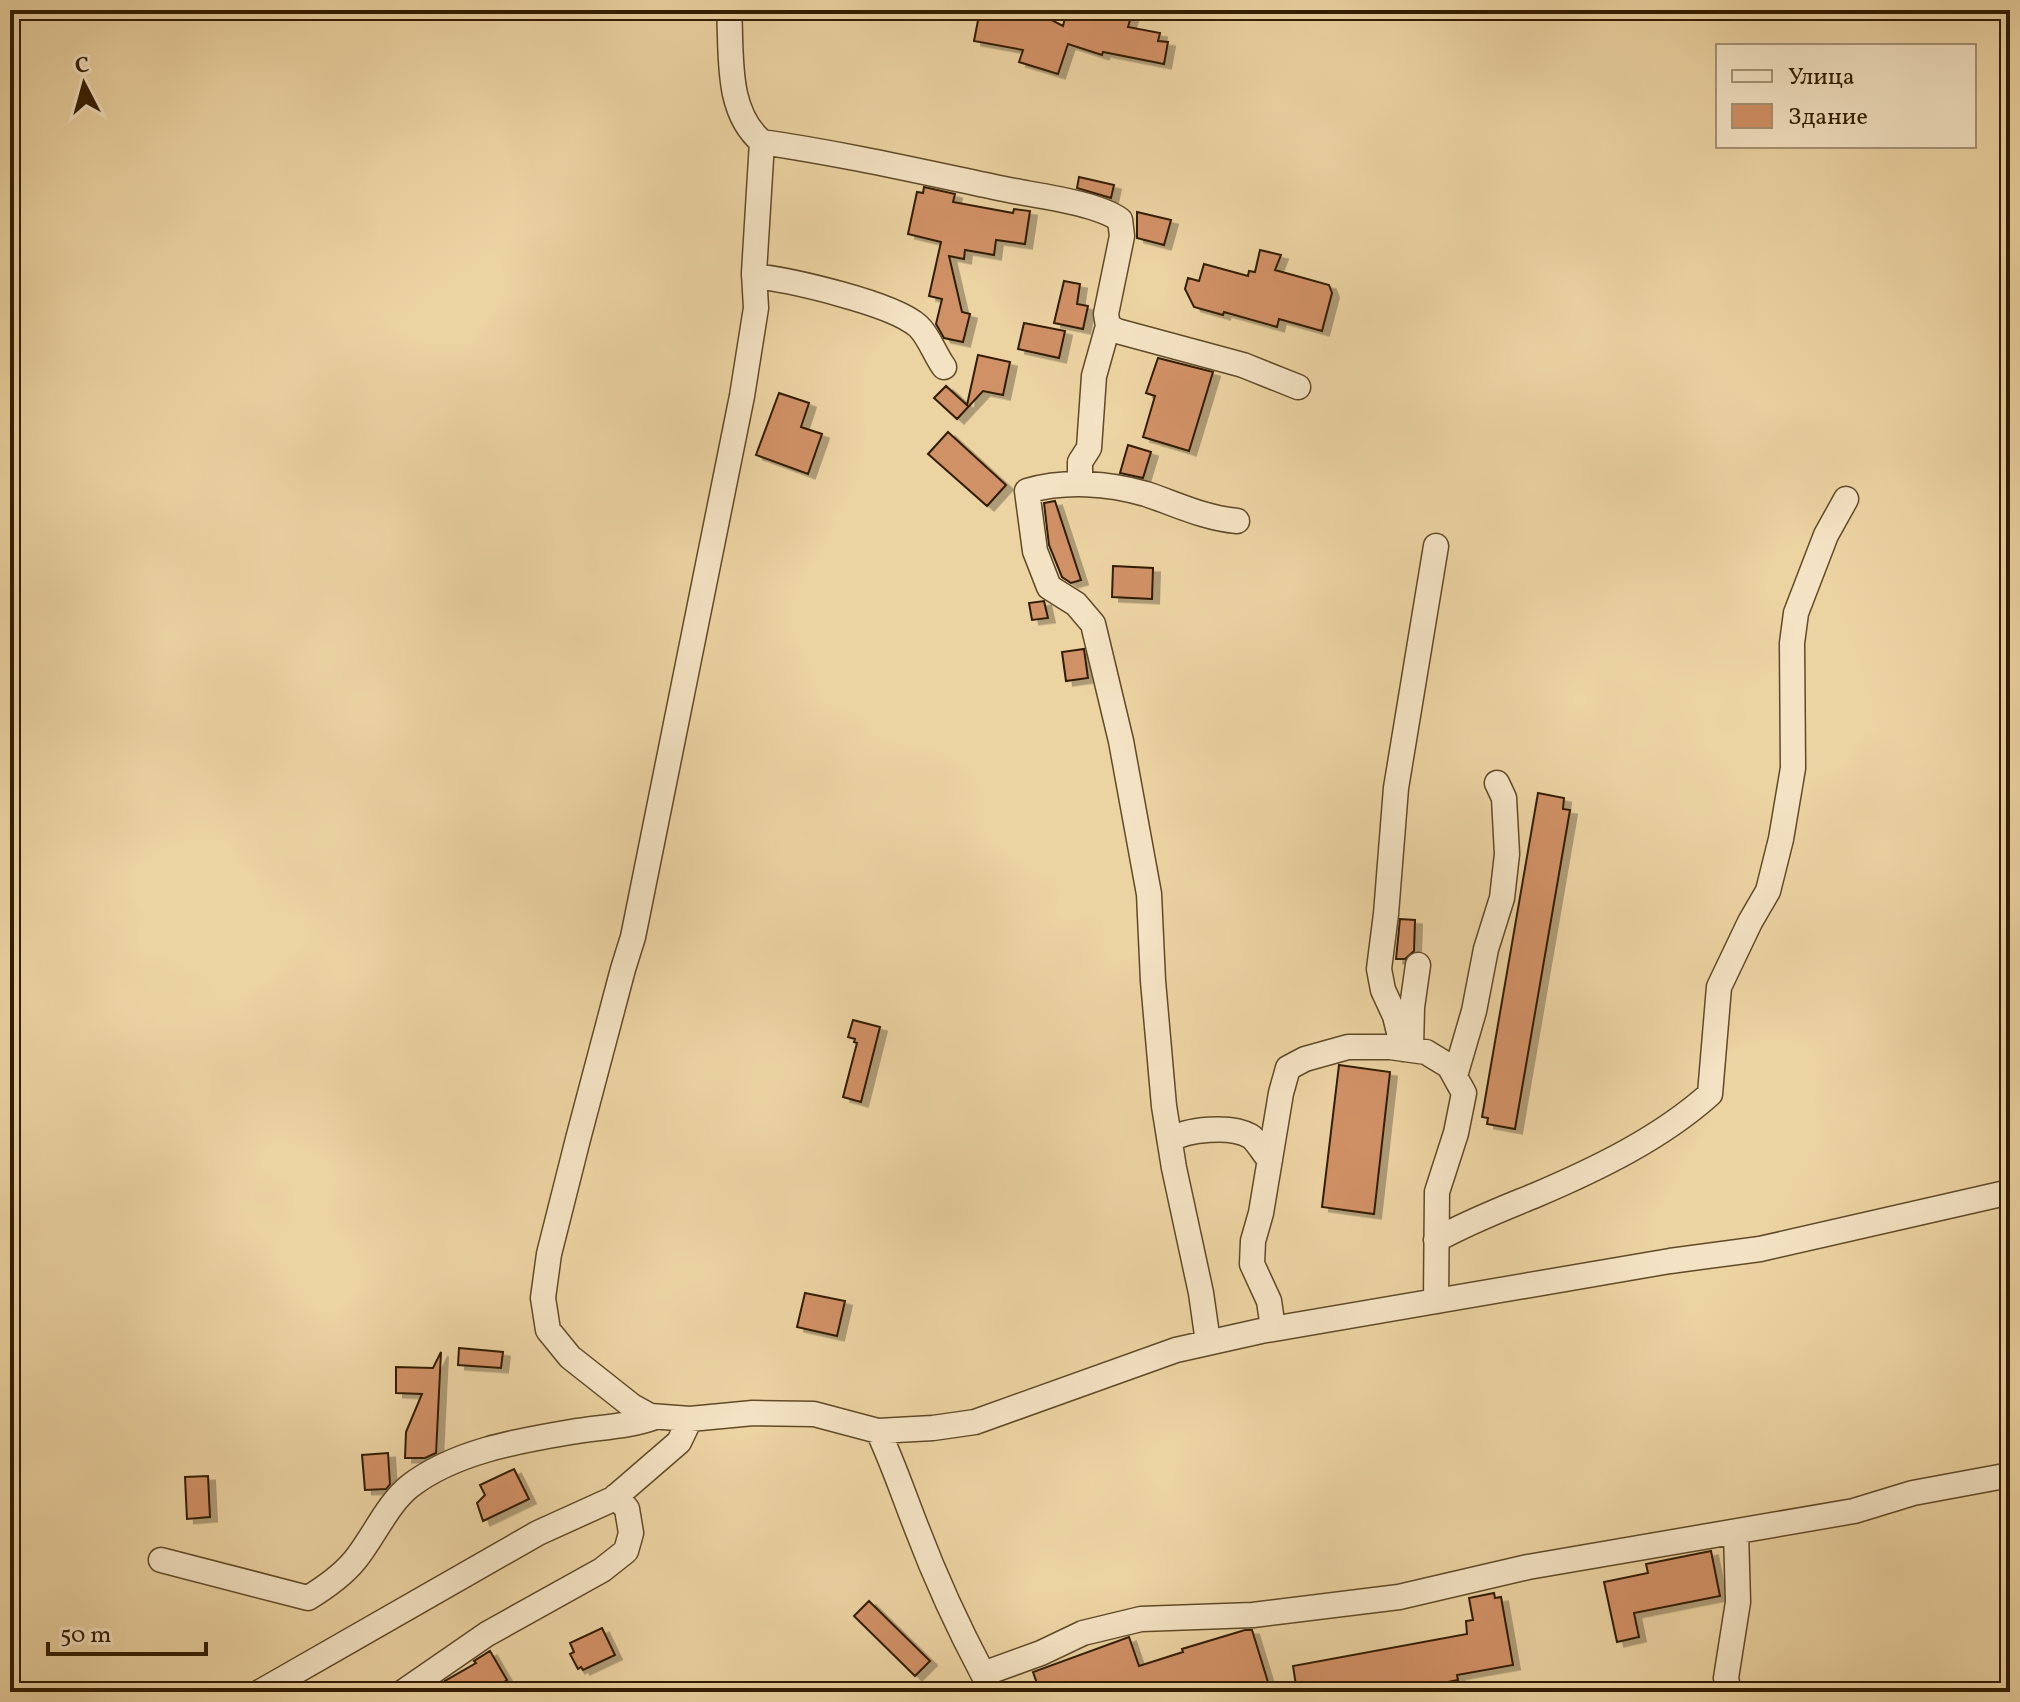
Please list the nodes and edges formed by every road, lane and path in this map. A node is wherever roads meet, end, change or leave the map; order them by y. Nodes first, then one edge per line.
1 (729, 10) edge
2 (762, 142) junction
3 (754, 276) junction
4 (1108, 326) junction
5 (944, 367) dead end
6 (1298, 387) dead end
7 (1080, 484) junction
8 (1846, 499) dead end
9 (1237, 521) dead end
10 (1436, 546) dead end
11 (1497, 783) dead end
12 (1418, 965) dead end
13 (1407, 1049) junction
14 (1455, 1076) junction
15 (1170, 1140) junction
16 (1270, 1160) junction
17 (2010, 1192) edge
18 (1436, 1240) junction
19 (1436, 1301) junction
20 (1273, 1328) junction
21 (1208, 1342) junction
22 (655, 1417) junction
23 (690, 1419) junction
24 (878, 1431) junction
25 (2010, 1475) edge
26 (616, 1496) junction
27 (1736, 1532) junction
28 (161, 1560) dead end
29 (987, 1683) edge
30 (260, 1692) edge
31 (403, 1692) edge
32 (1729, 1692) edge

1 - 2 street
2 - 3 street
2 - 4 street
3 - 5 street
3 - 22 street
4 - 6 street
4 - 7 street
7 - 9 street
7 - 15 street
8 - 18 street
10 - 13 street
11 - 14 street
12 - 13 street
13 - 14 street
13 - 16 street
14 - 18 street
15 - 16 street
15 - 21 street
16 - 20 street
17 - 19 street
18 - 19 street
19 - 20 street
20 - 21 street
21 - 24 street
22 - 23 street
22 - 28 street
23 - 24 street
23 - 26 street
24 - 29 street
25 - 27 street
26 - 30 street
26 - 31 street
27 - 29 street
27 - 32 street

